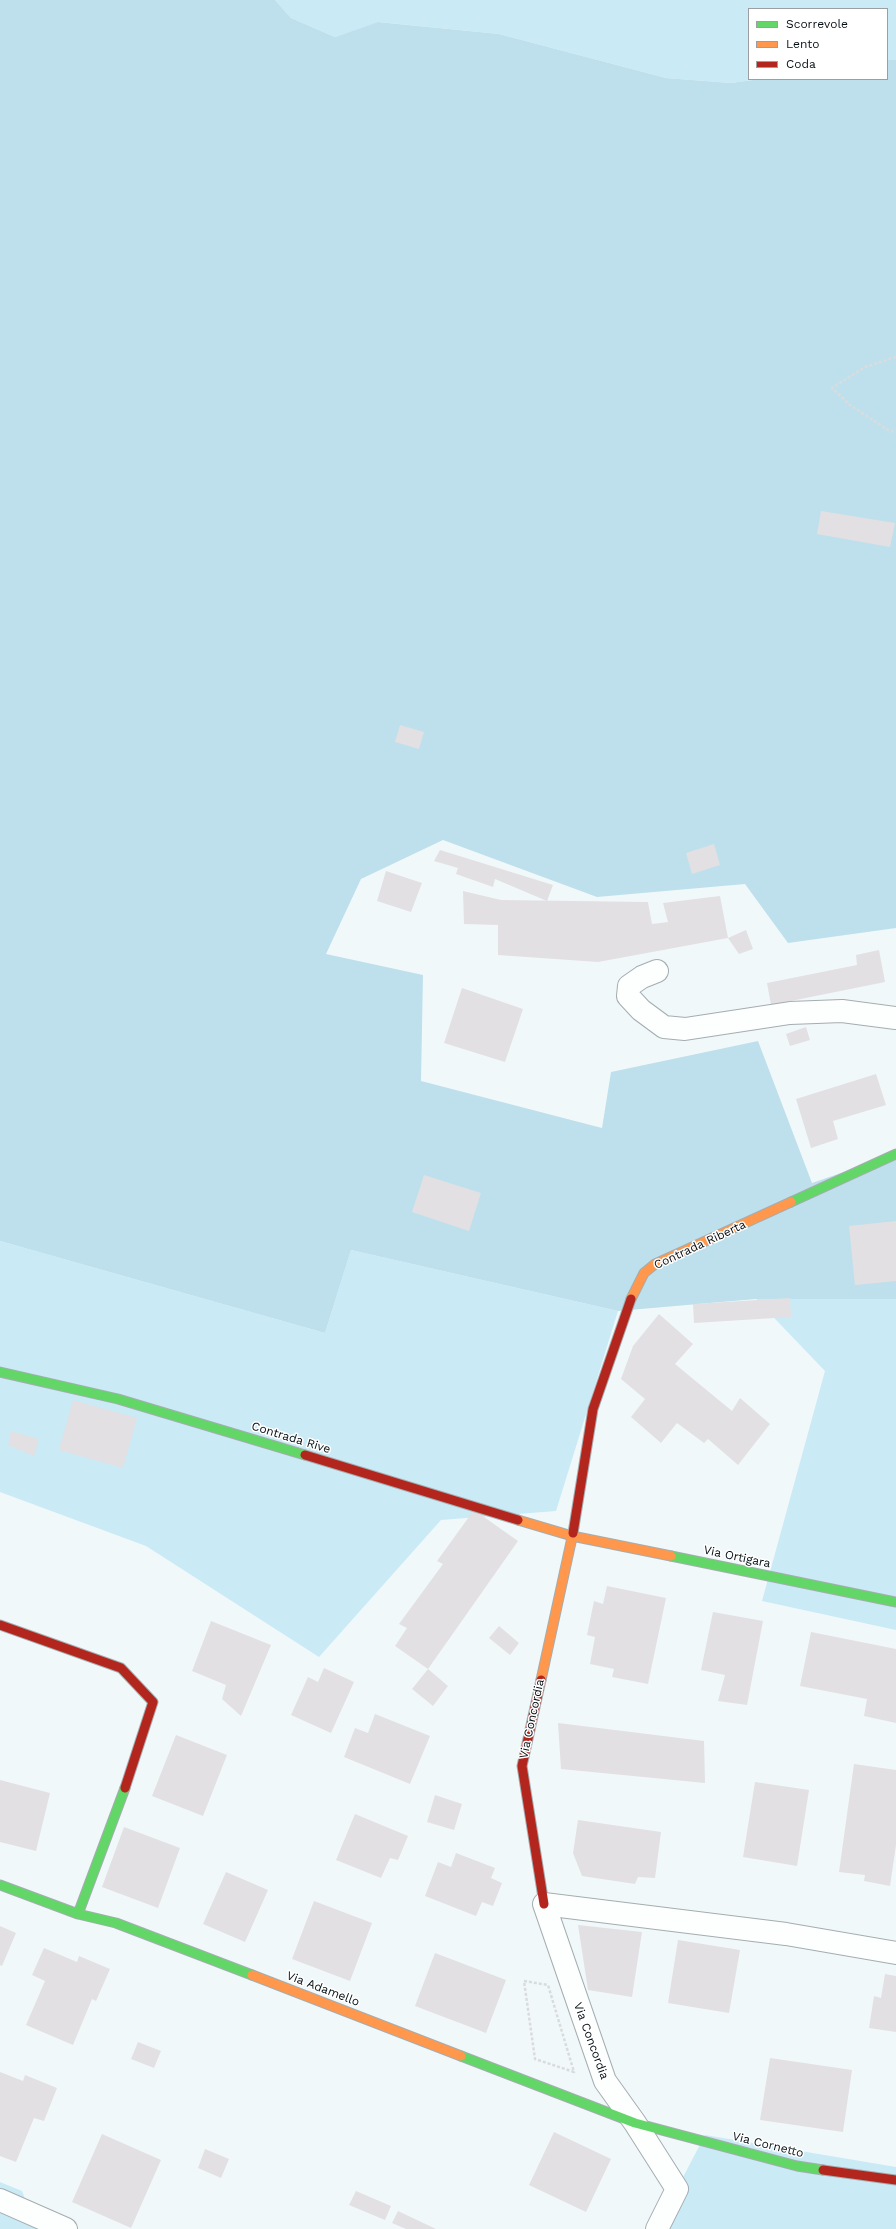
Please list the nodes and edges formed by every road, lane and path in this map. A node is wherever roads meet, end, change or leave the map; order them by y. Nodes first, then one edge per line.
1 (896, 357) edge
2 (896, 432) edge
3 (658, 971) dead end
4 (896, 1018) edge
5 (896, 1154) edge
6 (0, 1372) edge
7 (572, 1536) junction
8 (896, 1602) edge
9 (0, 1626) edge
10 (0, 1885) edge
11 (544, 1904) junction
12 (78, 1914) junction
13 (896, 1953) edge
14 (574, 2072) joint
15 (635, 2123) junction
16 (896, 2180) edge
17 (0, 2200) edge
18 (66, 2229) edge
19 (657, 2229) edge

1 - 2 path
3 - 4 street
5 - 7 street, Contrada Riberta
6 - 7 street, Contrada Rive
7 - 8 street, Via Ortigara
7 - 11 street, Via Concordia
9 - 12 street
10 - 12 street, Via Adamello
11 - 13 street
11 - 15 street, Via Concordia
12 - 15 street, Via Adamello
14 - 14 path
15 - 16 street, Via Cornetto
15 - 19 street, Via Concordia
17 - 18 street

